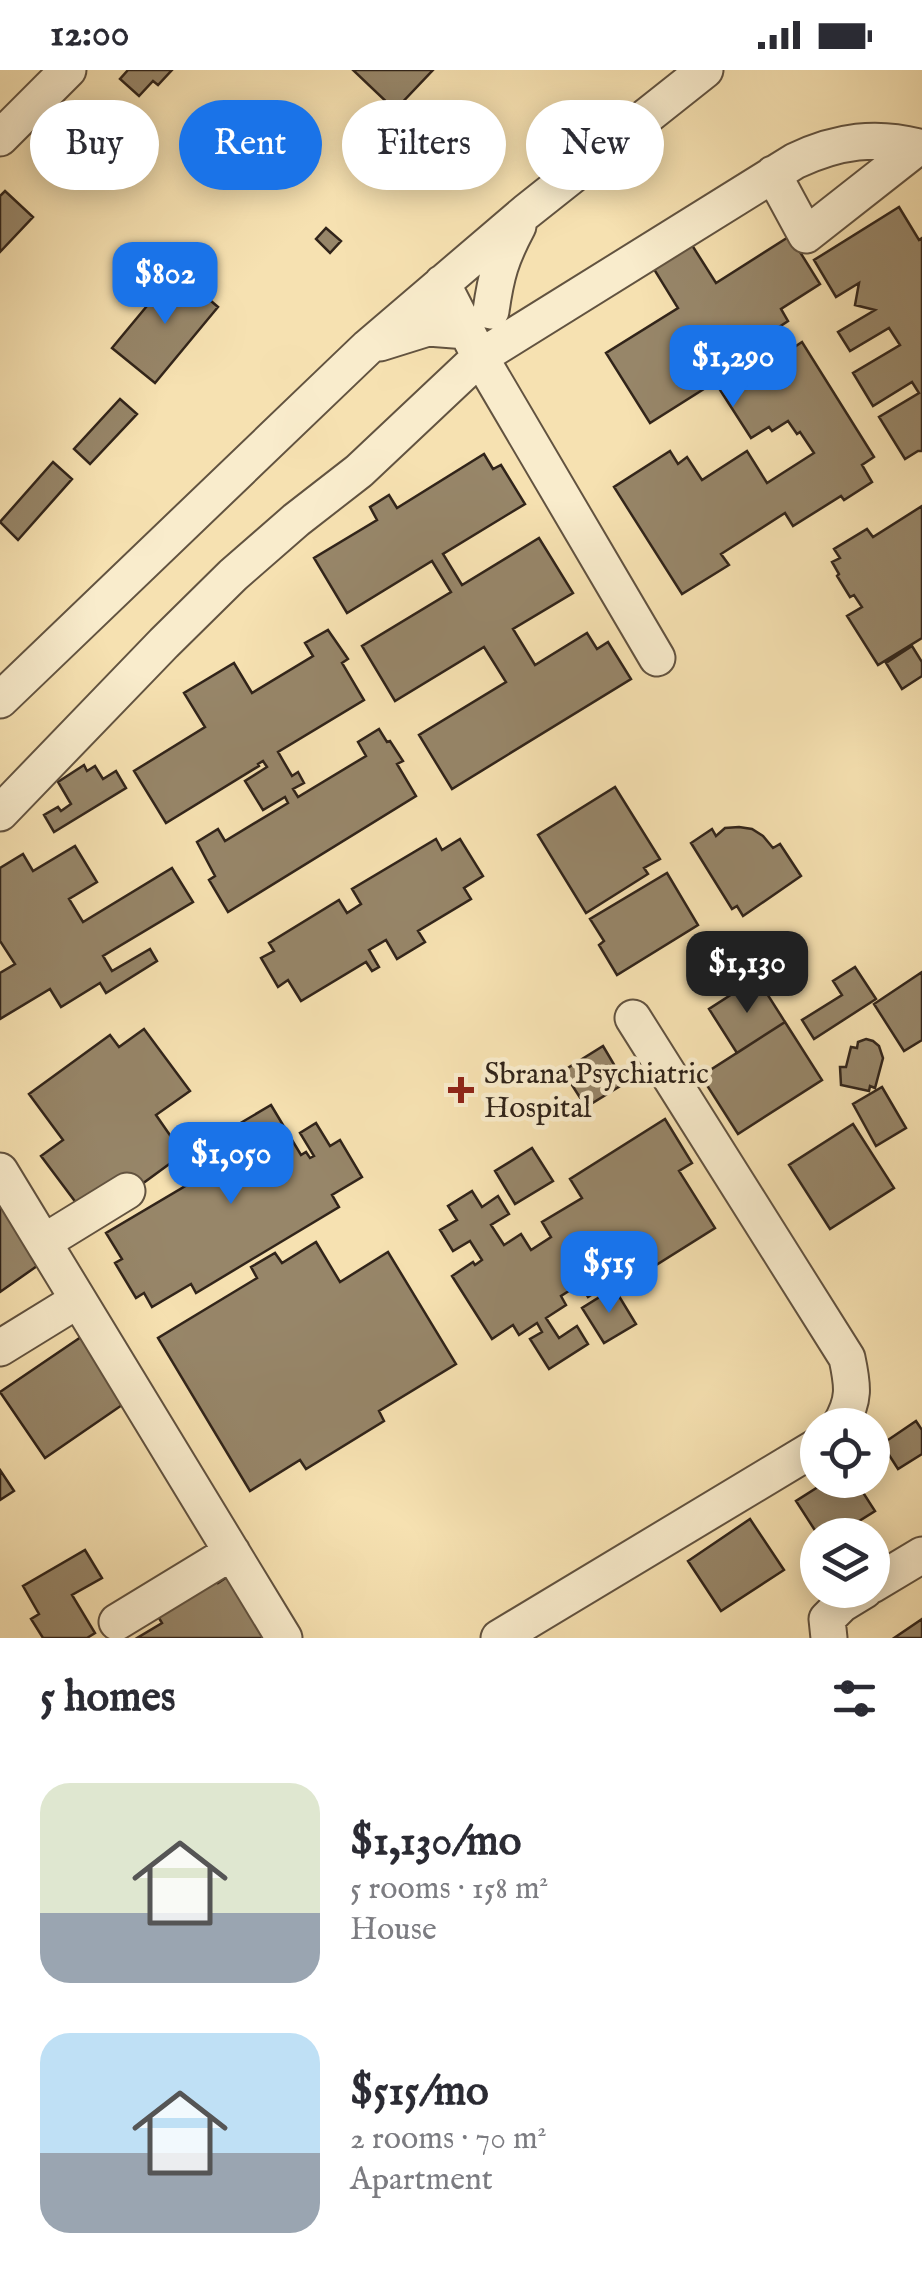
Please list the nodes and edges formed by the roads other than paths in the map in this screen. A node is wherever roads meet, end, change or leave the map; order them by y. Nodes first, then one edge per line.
1 (68, 70) edge
2 (704, 70) edge
3 (0, 138) edge
4 (920, 148) edge
5 (773, 174) junction
6 (526, 212) junction
7 (450, 275) junction
8 (488, 333) junction
9 (368, 347) junction
10 (657, 658) dead end
11 (0, 700) edge
12 (0, 813) edge
13 (633, 1018) dead end
14 (0, 1171) edge
15 (127, 1191) dead end
16 (44, 1242) junction
17 (78, 1300) junction
18 (0, 1348) edge
19 (849, 1408) edge
20 (800, 1457) edge
21 (232, 1552) junction
22 (922, 1555) edge
23 (890, 1574) edge
24 (838, 1608) edge
25 (117, 1622) dead end
26 (284, 1638) edge
27 (499, 1638) edge
28 (829, 1638) edge

1 - 3 street
2 - 6 street
4 - 5 street
4 - 5 street
5 - 8 street
6 - 7 street
6 - 8 street
7 - 8 street
7 - 9 street
8 - 9 street
8 - 10 street
8 - 12 street
9 - 11 street
13 - 19 street
14 - 16 street
15 - 16 street
16 - 17 street
17 - 18 street
17 - 21 street
20 - 27 street
21 - 25 street
21 - 26 street
22 - 23 street
24 - 28 street

